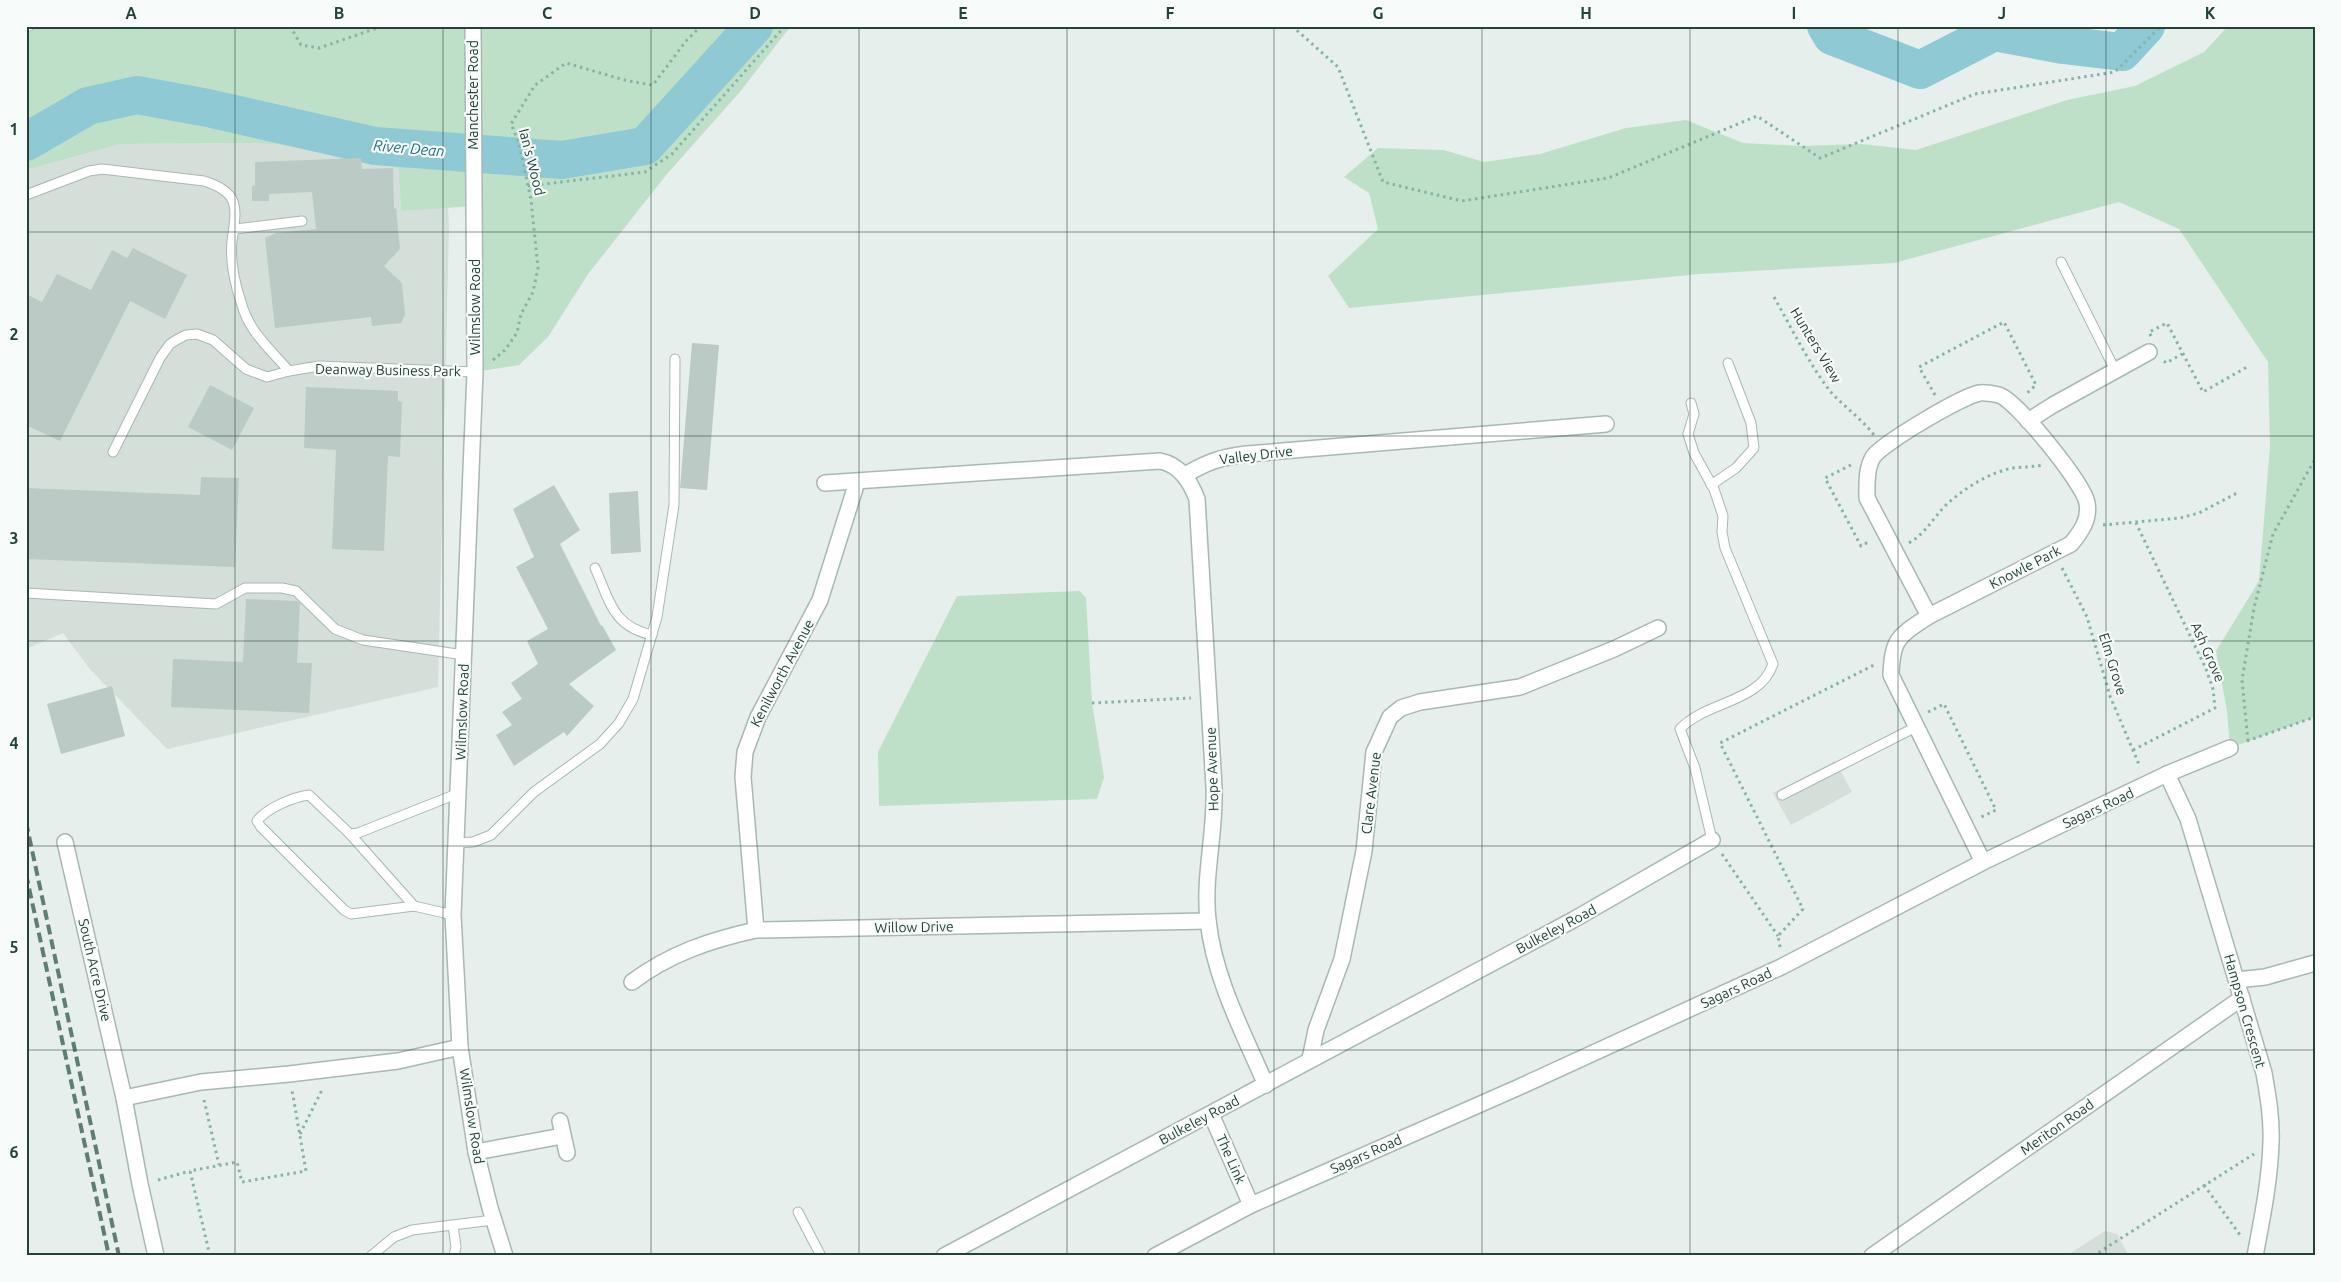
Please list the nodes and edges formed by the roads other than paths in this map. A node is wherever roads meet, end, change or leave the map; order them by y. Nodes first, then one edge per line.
1 (473, 26) edge
2 (474, 163) joint
3 (26, 195) edge
4 (302, 222) dead end
5 (235, 229) junction
6 (2061, 262) dead end
7 (2149, 352) dead end
8 (675, 359) dead end
9 (1728, 363) dead end
10 (289, 370) junction
11 (475, 372) junction
12 (2116, 372) junction
13 (1691, 403) dead end
14 (2028, 421) junction
15 (1606, 424) dead end
16 (113, 452) dead end
17 (1185, 475) junction
18 (857, 482) junction
19 (825, 483) dead end
20 (1711, 485) junction
21 (596, 568) dead end
22 (26, 594) edge
23 (1928, 616) junction
24 (1658, 628) dead end
25 (652, 635) junction
26 (464, 655) junction
27 (1914, 724) junction
28 (2230, 748) road end
29 (2167, 774) junction
30 (459, 793) junction
31 (1782, 794) dead end
32 (350, 834) junction
33 (1712, 840) joint
34 (65, 842) dead end
35 (456, 844) junction
36 (1983, 862) junction
37 (414, 906) junction
38 (453, 915) junction
39 (1208, 921) junction
40 (756, 930) junction
41 (2315, 963) edge
42 (2237, 980) junction
43 (632, 982) dead end
44 (2242, 998) junction
45 (460, 1047) junction
46 (1310, 1059) junction
47 (1266, 1085) junction
48 (124, 1098) junction
49 (1211, 1114) junction
50 (476, 1152) junction
51 (567, 1153) dead end
52 (1252, 1205) junction
53 (798, 1212) dead end
54 (493, 1220) junction
55 (453, 1226) junction
56 (156, 1256) edge
57 (370, 1256) edge
58 (454, 1256) edge
59 (505, 1256) edge
60 (821, 1256) edge
61 (944, 1256) edge
62 (1155, 1256) edge
63 (1872, 1256) edge
64 (2255, 1256) edge

1 - 2 street, Manchester Road
2 - 11 street, Wilmslow Road
3 - 5 lane
4 - 5 lane
5 - 10 lane
6 - 12 lane
7 - 12 street
8 - 25 lane
9 - 20 lane
10 - 11 lane, Deanway Business Park
10 - 16 lane, Deanway Business Park
11 - 26 street, Wilmslow Road
12 - 14 street
13 - 20 lane
14 - 23 street, Knowle Park
14 - 23 street
15 - 17 street, Valley Drive
17 - 18 street
17 - 39 street, Hope Avenue
18 - 19 street
18 - 40 street, Kenilworth Avenue
20 - 33 lane
21 - 25 lane
22 - 26 lane
23 - 27 street, Knowle Park
24 - 46 street, Clare Avenue
25 - 35 lane
26 - 30 street, Wilmslow Road
27 - 31 lane
27 - 36 street, Knowle Park
28 - 29 street, Sagars Road
29 - 36 street, Sagars Road
29 - 42 street, Hampson Crescent
30 - 32 lane
30 - 35 street, Wilmslow Road
32 - 37 lane
32 - 37 lane
33 - 46 street, Bulkeley Road
34 - 48 street, South Acre Drive
35 - 38 street, Wilmslow Road
36 - 52 street, Sagars Road
37 - 38 lane
38 - 45 street, Wilmslow Road
39 - 40 street, Willow Drive
39 - 47 street, Hope Avenue
40 - 43 street, Willow Drive
41 - 42 street
42 - 44 street, Hampson Crescent
44 - 63 street, Meriton Road
44 - 64 street, Hampson Crescent
45 - 48 street
45 - 50 street, Wilmslow Road
46 - 47 street, Bulkeley Road
47 - 49 street, Bulkeley Road
48 - 56 street, South Acre Drive
49 - 52 street, The Link
49 - 61 street, Bulkeley Road
50 - 51 street
50 - 54 street, Wilmslow Road
52 - 62 street, Sagars Road
53 - 60 lane
54 - 55 lane
54 - 59 street, Wilmslow Road
55 - 57 lane
55 - 58 lane

